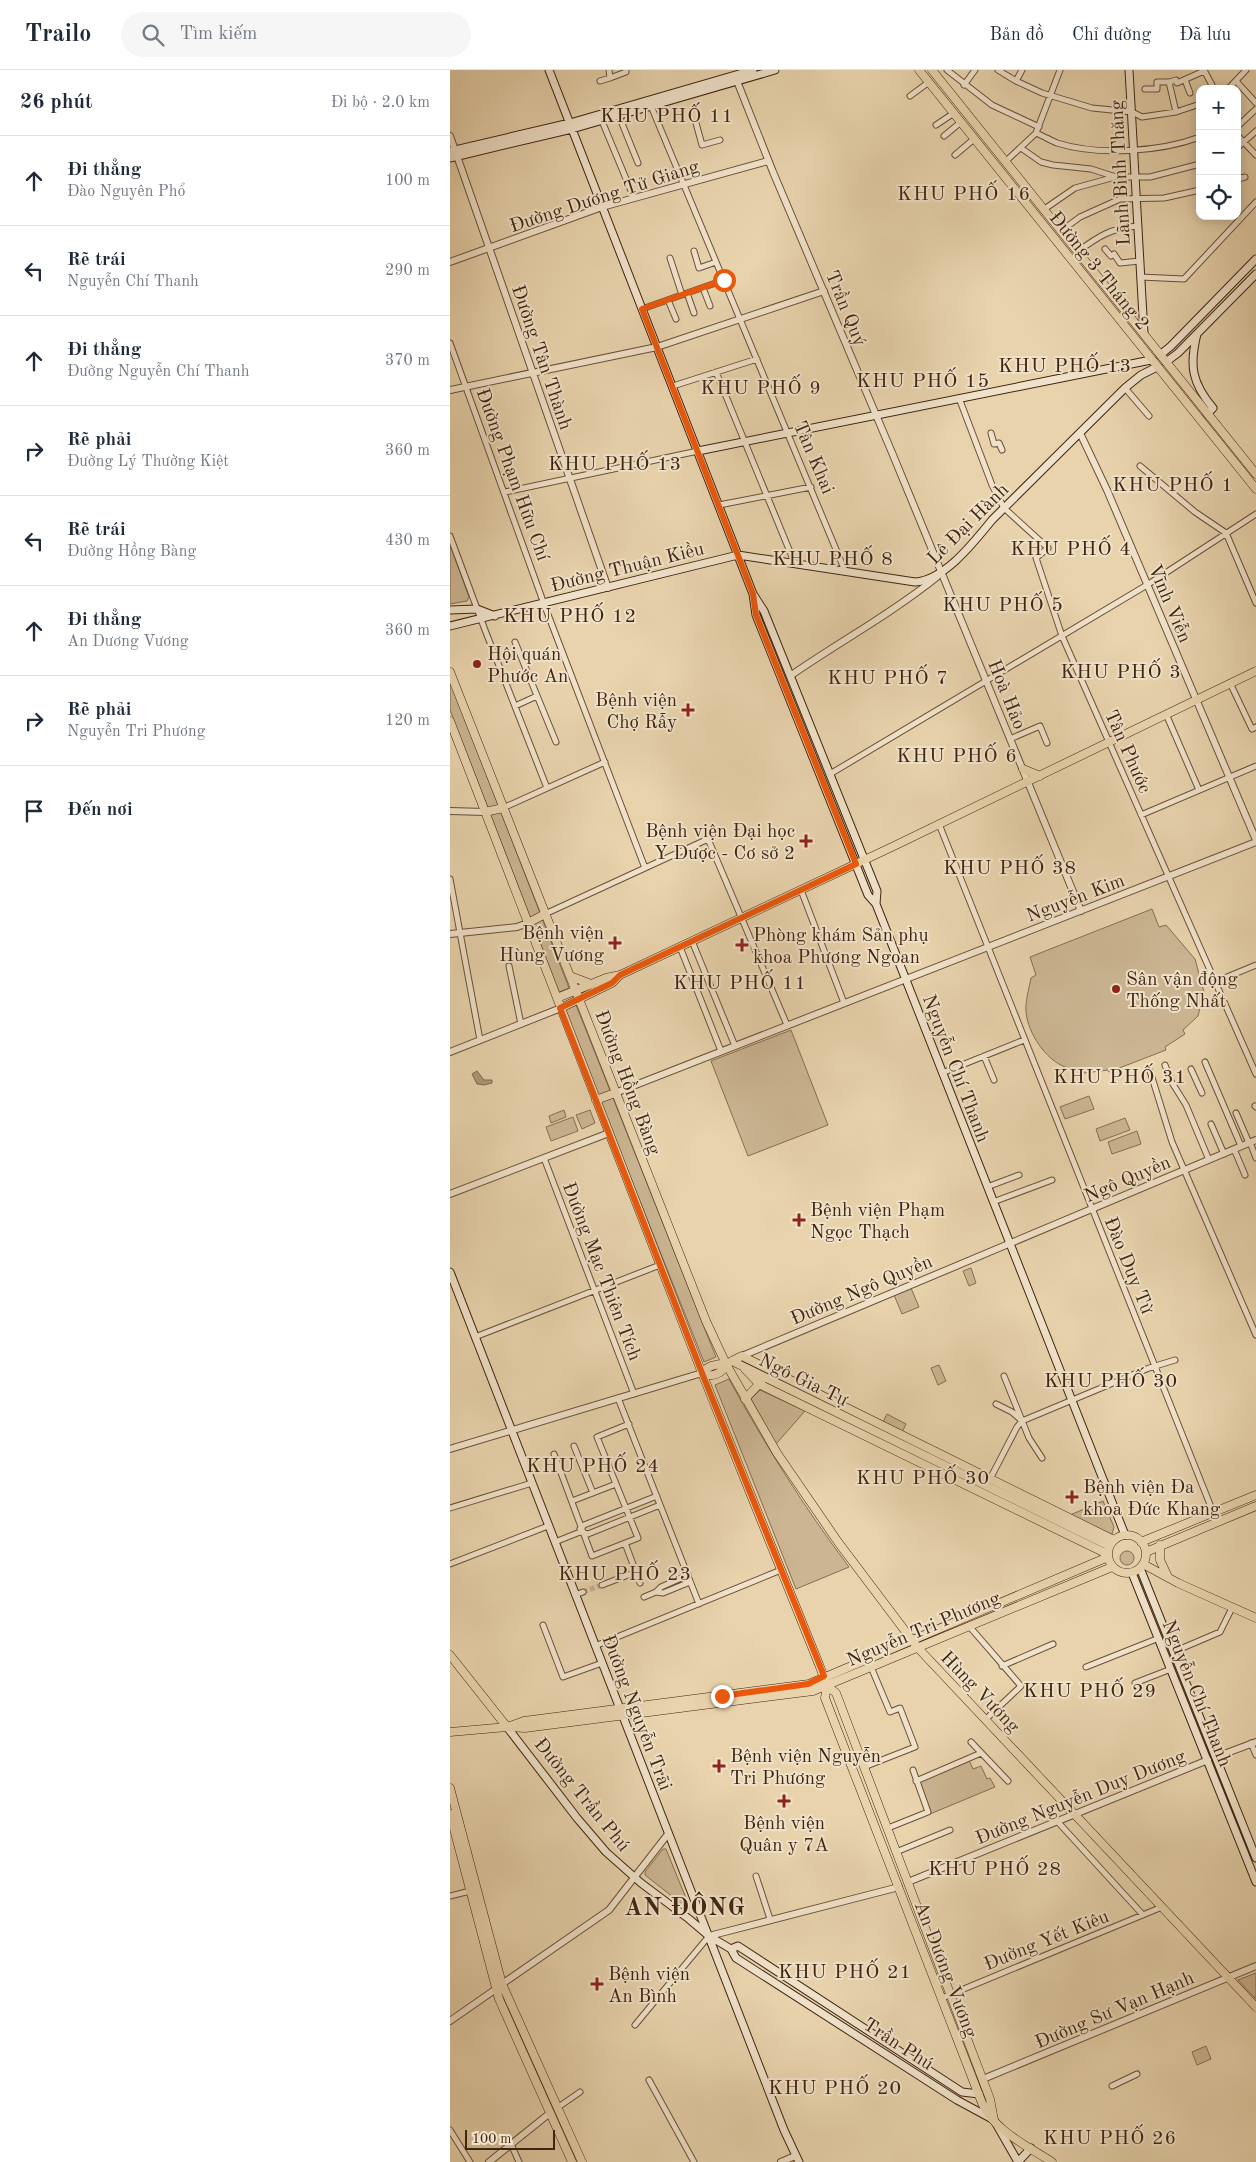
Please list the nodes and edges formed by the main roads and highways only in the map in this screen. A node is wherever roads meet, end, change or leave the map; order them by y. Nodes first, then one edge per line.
1 (549, 70) edge
2 (753, 70) edge
3 (775, 70) edge
4 (919, 70) edge
5 (932, 70) edge
6 (1130, 70) edge
7 (735, 75) edge
8 (650, 103) junction
9 (571, 126) junction
10 (453, 154) edge
11 (1256, 259) edge
12 (1256, 274) edge
13 (1198, 333) junction
14 (1144, 334) junction
15 (1136, 340) junction
16 (1160, 355) junction
17 (1151, 360) junction
18 (1166, 362) junction
19 (1157, 367) junction
20 (1207, 414) junction
21 (698, 450) junction
22 (1256, 474) edge
23 (1256, 490) edge
24 (738, 555) junction
25 (753, 594) junction
26 (450, 610) edge
27 (495, 616) junction
28 (450, 626) edge
29 (785, 664) junction
30 (777, 667) junction
31 (1256, 671) edge
32 (450, 672) edge
33 (790, 676) junction
34 (782, 681) junction
35 (450, 721) edge
36 (819, 749) junction
37 (811, 752) junction
38 (1023, 769) road end
39 (830, 774) junction
40 (1040, 776) junction
41 (822, 779) junction
42 (503, 808) junction
43 (485, 812) junction
44 (864, 860) junction
45 (856, 864) junction
46 (876, 904) junction
47 (545, 914) junction
48 (528, 923) junction
49 (620, 975) junction
50 (570, 976) junction
51 (591, 984) junction
52 (575, 990) junction
53 (557, 998) junction
54 (579, 999) junction
55 (560, 1008) junction
56 (615, 1093) junction
57 (596, 1100) junction
58 (450, 1272) edge
59 (729, 1362) junction
60 (702, 1373) junction
61 (762, 1381) junction
62 (745, 1399) junction
63 (820, 1405) junction
64 (854, 1417) junction
65 (883, 1440) junction
66 (910, 1445) junction
67 (988, 1483) junction
68 (976, 1486) junction
69 (1256, 1495) edge
70 (1256, 1506) edge
71 (1125, 1535) junction
72 (1141, 1542) junction
73 (1160, 1545) junction
74 (1109, 1549) junction
75 (1146, 1552) junction
76 (1142, 1566) junction
77 (1112, 1567) junction
78 (1132, 1573) junction
79 (1168, 1577) junction
80 (966, 1617) junction
81 (1256, 1618) edge
82 (969, 1626) junction
83 (912, 1639) junction
84 (893, 1647) junction
85 (918, 1648) junction
86 (450, 1655) edge
87 (900, 1655) junction
88 (824, 1676) junction
89 (827, 1686) junction
90 (722, 1700) junction
91 (619, 1708) junction
92 (622, 1716) junction
93 (507, 1727) junction
94 (450, 1732) edge
95 (1216, 1757) junction
96 (1208, 1760) junction
97 (450, 1788) edge
98 (450, 1814) edge
99 (1254, 1845) edge
100 (896, 1852) junction
101 (886, 1856) junction
102 (1256, 1858) edge
103 (908, 1882) junction
104 (1256, 1882) edge
105 (898, 1887) junction
106 (473, 1891) junction
107 (708, 1936) junction
108 (730, 1949) junction
109 (499, 1986) junction
110 (1256, 2007) edge
111 (867, 2031) junction
112 (966, 2034) junction
113 (862, 2038) junction
114 (957, 2038) junction
115 (983, 2080) junction
116 (974, 2083) junction
117 (988, 2092) junction
118 (979, 2094) junction
119 (557, 2108) junction
120 (550, 2113) junction
121 (994, 2120) junction
122 (1031, 2148) junction
123 (797, 2159) edge
124 (572, 2162) edge
125 (582, 2162) edge
126 (1018, 2162) edge
127 (1052, 2162) edge

1 - 9 main road
2 - 7 main road
3 - 7 main road
4 - 15 main road, Đường 3 Tháng 2
5 - 14 main road, Đường 3 Tháng 2
6 - 14 main road, Lãnh Binh Thăng
7 - 8 main road
8 - 9 main road
8 - 9 main road
9 - 10 main road
9 - 21 main road
11 - 16 main road
12 - 13 main road
13 - 18 main road
13 - 20 main road
14 - 15 main road
14 - 16 main road, Đường 3 Tháng 2
15 - 17 main road, Đường 3 Tháng 2
16 - 17 main road
16 - 18 main road, Đường 3 Tháng 2
17 - 19 main road, Đường 3 Tháng 2
17 - 21 main road
18 - 19 main road
18 - 20 main road, Đường 3 Tháng 2
19 - 23 main road, Đường 3 Tháng 2
19 - 24 main road, Lê Đại Hành
20 - 22 main road, Đường 3 Tháng 2
21 - 24 main road
24 - 25 main road
24 - 27 main road, Đường Thuận Kiều
25 - 29 main road, Nguyễn Chí Thanh
25 - 30 main road
26 - 27 main road
27 - 28 main road, Đường Thuận Kiều
29 - 30 main road
29 - 33 main road, Nguyễn Chí Thanh
30 - 34 main road
31 - 40 main road
32 - 42 main road, Đường Hồng Bàng
33 - 34 main road
33 - 36 main road, Nguyễn Chí Thanh
34 - 37 main road
35 - 43 main road, Đường Hồng Bàng
36 - 37 main road
36 - 39 main road, Nguyễn Chí Thanh
37 - 41 main road
38 - 40 main road
39 - 41 main road
39 - 44 main road, Nguyễn Chí Thanh
40 - 44 main road
41 - 45 main road
42 - 43 main road
42 - 47 main road, Đường Hồng Bàng
43 - 48 main road, Đường Hồng Bàng
44 - 45 main road
44 - 46 main road, Nguyễn Chí Thanh
45 - 46 main road
45 - 49 main road
46 - 71 main road, Nguyễn Chí Thanh
47 - 48 main road
47 - 50 main road, Đường Hồng Bàng
48 - 53 main road, Đường Hồng Bàng
49 - 51 main road
49 - 54 main road
50 - 51 main road
50 - 52 main road, Đường Hồng Bàng
51 - 52 main road
52 - 53 main road
52 - 54 main road, Đường Hồng Bàng
53 - 55 main road, Đường Hồng Bàng
54 - 55 main road
54 - 56 main road, Đường Hồng Bàng
55 - 57 main road, Đường Hồng Bàng
56 - 57 main road
56 - 59 main road, Đường Hồng Bàng
57 - 60 main road, Đường Hồng Bàng
58 - 91 main road, Đường Nguyễn Trãi
59 - 60 main road, Đường Ngô Quyền
59 - 61 main road, Ngô Gia Tự
59 - 62 main road, Hùng Vương
59 - 63 main road, Đường Ngô Quyền
60 - 88 main road, An Dương Vương
61 - 62 main road
61 - 63 main road, Ngô Gia Tự
62 - 83 main road, Hùng Vương
63 - 64 main road, Ngô Gia Tự
63 - 65 main road, Ngô Gia Tự
64 - 65 main road, Ngô Gia Tự
64 - 66 main road
65 - 66 main road, Ngô Gia Tự
65 - 68 main road, Ngô Gia Tự
66 - 67 main road
66 - 68 main road, Ngô Gia Tự
67 - 68 main road, Ngô Gia Tự
67 - 74 main road, Ngô Gia Tự
68 - 74 main road, Ngô Gia Tự
69 - 72 main road
70 - 73 main road
71 - 72 main road
71 - 74 main road
72 - 75 main road
73 - 75 main road
73 - 79 main road
74 - 77 main road
74 - 80 main road, Nguyễn Tri Phương
75 - 76 main road
76 - 78 main road
76 - 79 main road
76 - 95 main road, Nguyễn Chí Thanh
77 - 78 main road
77 - 82 main road, Nguyễn Tri Phương
78 - 96 main road, Nguyễn Chí Thanh
79 - 81 main road
80 - 82 main road
80 - 83 main road, Nguyễn Tri Phương
82 - 85 main road, Nguyễn Tri Phương
83 - 84 main road, Nguyễn Tri Phương
83 - 85 main road, Hùng Vương
84 - 87 main road
84 - 88 main road, Nguyễn Tri Phương
85 - 87 main road, Nguyễn Tri Phương
85 - 110 main road, Hùng Vương
86 - 93 main road, Đường Trần Phú
87 - 89 main road, Nguyễn Tri Phương
88 - 89 main road, An Dương Vương
88 - 90 main road, Nguyễn Tri Phương
89 - 90 main road, Nguyễn Tri Phương
89 - 100 main road, An Dương Vương
89 - 101 main road, An Dương Vương
90 - 91 main road, Nguyễn Tri Phương
90 - 92 main road, Nguyễn Tri Phương
91 - 92 main road, Đường Nguyễn Trãi
91 - 93 main road, Nguyễn Tri Phương
92 - 93 main road, Nguyễn Tri Phương
92 - 107 main road, Đường Nguyễn Trãi
93 - 94 main road
93 - 107 main road, Đường Trần Phú
95 - 96 main road
95 - 99 main road, Nguyễn Chí Thanh
96 - 104 main road, Nguyễn Chí Thanh
97 - 106 main road
98 - 106 main road
99 - 102 main road, Nguyễn Chí Thanh
100 - 101 main road
100 - 103 main road, An Dương Vương
101 - 105 main road, An Dương Vương
103 - 105 main road
103 - 112 main road, An Dương Vương
105 - 114 main road, An Dương Vương
106 - 109 main road
107 - 108 main road, Trần Phú
107 - 123 main road, Đường Nguyễn Trãi
108 - 111 main road, Trần Phú
108 - 113 main road, Trần Phú
109 - 119 main road
109 - 120 main road
111 - 113 main road
111 - 118 main road, Trần Phú
112 - 114 main road
112 - 115 main road, An Dương Vương
113 - 121 main road, Trần Phú
114 - 116 main road, An Dương Vương
115 - 116 main road
115 - 117 main road, An Dương Vương
116 - 118 main road, An Dương Vương
117 - 118 main road
117 - 121 main road, An Dương Vương
118 - 121 main road, An Dương Vương
119 - 120 main road
119 - 125 main road
120 - 124 main road
121 - 122 main road, Trần Phú
121 - 126 main road, An Dương Vương
122 - 126 main road
122 - 127 main road, Trần Phú

